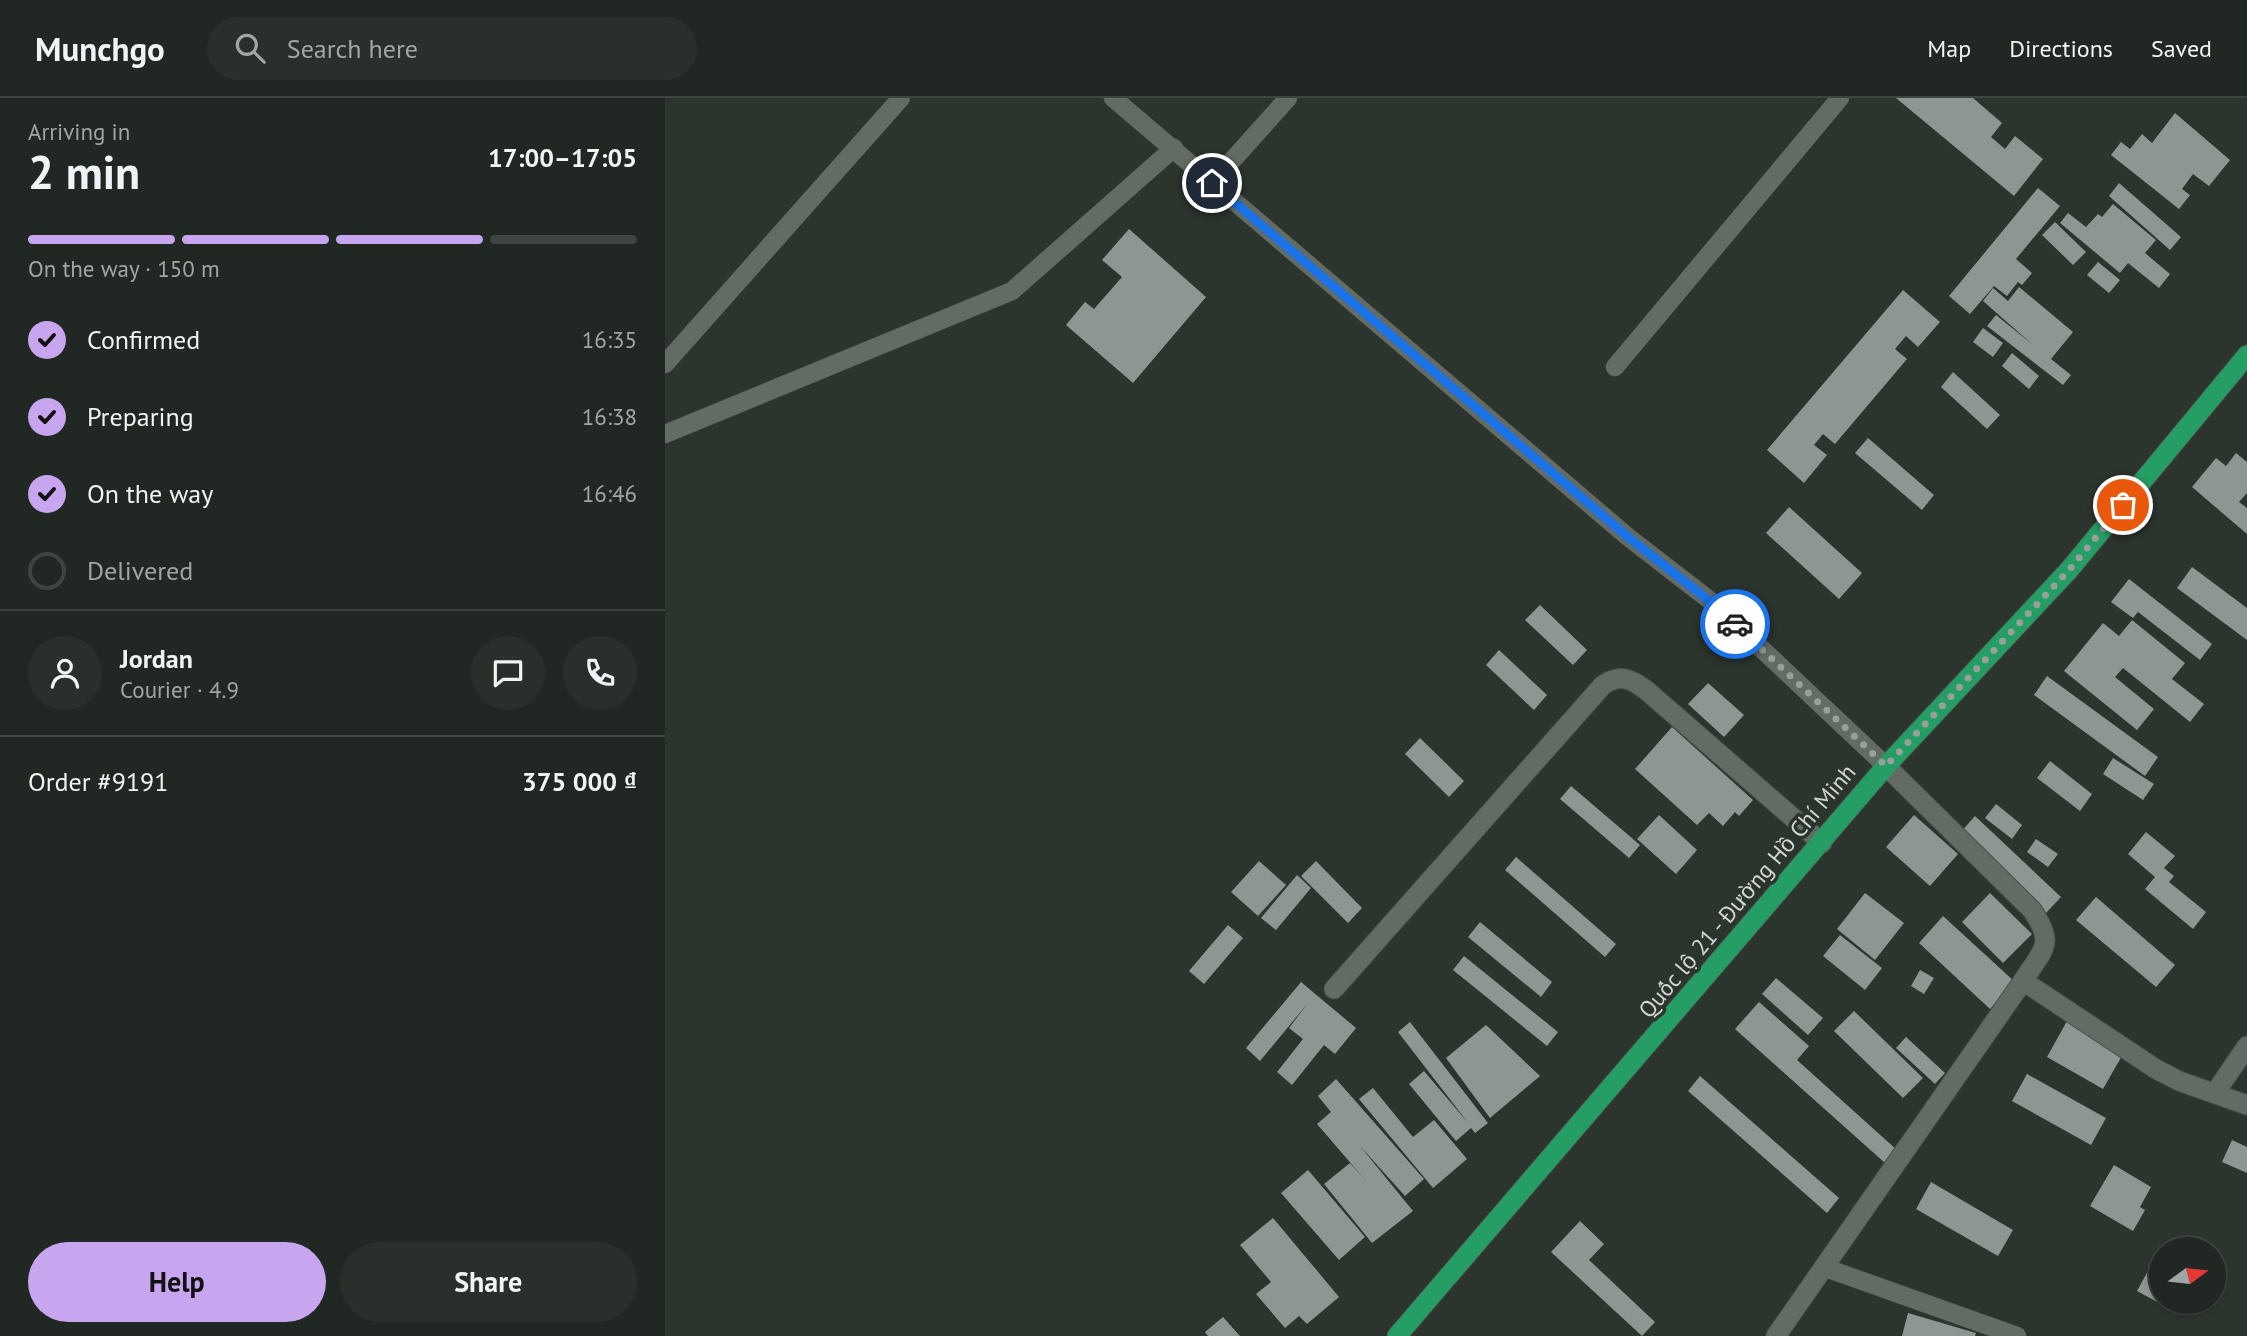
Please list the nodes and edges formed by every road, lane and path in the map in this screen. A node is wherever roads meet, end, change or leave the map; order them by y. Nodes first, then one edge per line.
1 (901, 98) edge
2 (1113, 98) edge
3 (1288, 98) edge
4 (1840, 98) edge
5 (1174, 148) junction
6 (1212, 183) junction
7 (2247, 355) edge
8 (665, 364) edge
9 (1615, 367) dead end
10 (665, 434) edge
11 (1886, 766) junction
12 (1822, 843) junction
13 (2023, 981) junction
14 (1334, 989) dead end
15 (2247, 1046) edge
16 (2215, 1093) junction
17 (2247, 1105) edge
18 (1823, 1267) junction
19 (1397, 1336) edge
20 (1776, 1336) edge
21 (2017, 1336) edge

1 - 8 lane
2 - 5 lane
3 - 6 lane
4 - 9 lane
5 - 6 lane
5 - 10 lane
6 - 11 lane
7 - 11 highway, Quốc lộ 21 - Đường Hồ Chí Minh
11 - 12 highway, Quốc lộ 21 - Đường Hồ Chí Minh
11 - 13 street
12 - 14 street
12 - 19 highway, Quốc lộ 21 - Đường Hồ Chí Minh
13 - 16 street
13 - 18 street
15 - 16 street
16 - 17 street
18 - 20 street
18 - 21 lane

